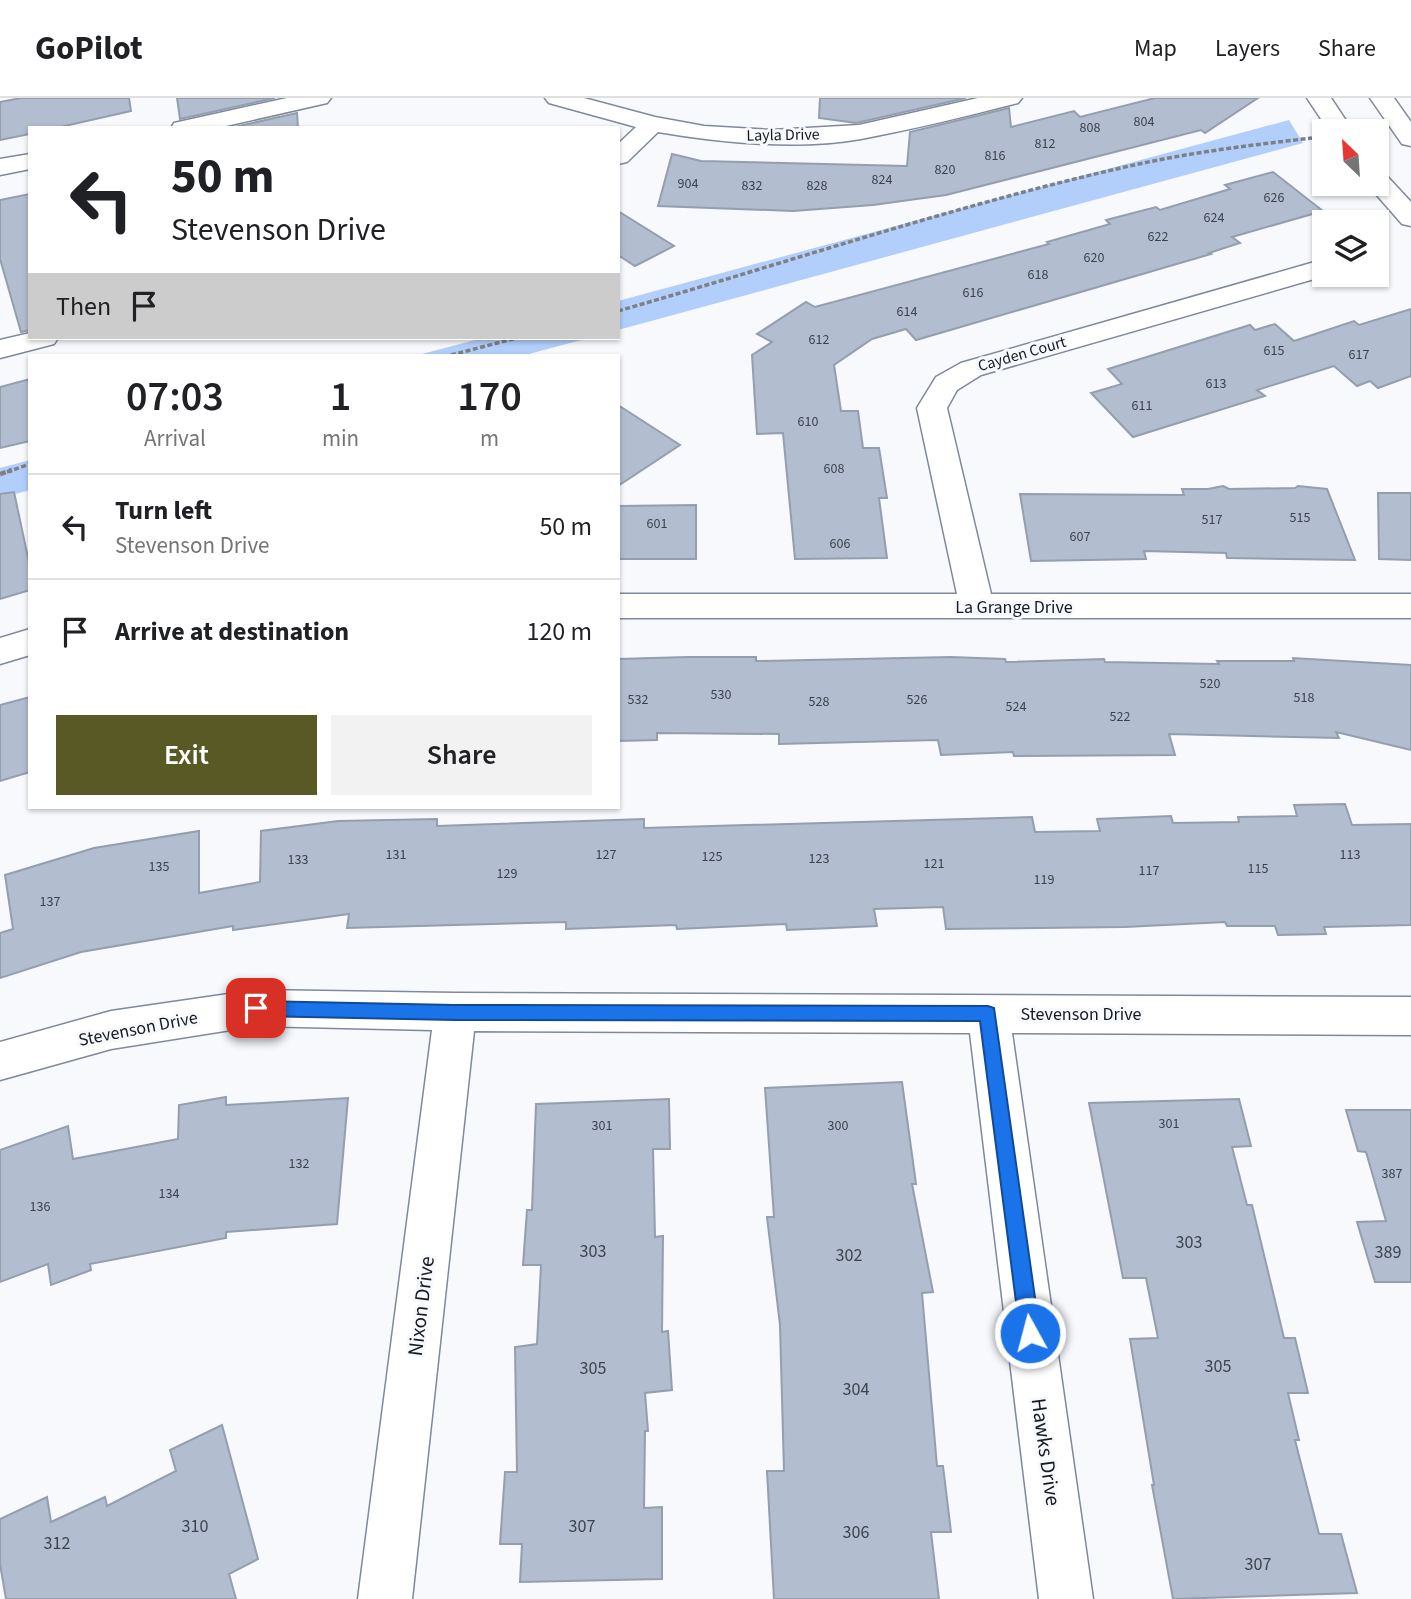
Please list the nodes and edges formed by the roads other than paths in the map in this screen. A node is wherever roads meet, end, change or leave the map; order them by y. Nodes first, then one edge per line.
1 (319, 98) edge
2 (557, 98) edge
3 (1010, 98) edge
4 (1319, 98) edge
5 (1382, 98) edge
6 (1333, 119) edge
7 (653, 124) junction
8 (192, 126) edge
9 (1411, 139) edge
10 (620, 155) edge
11 (28, 161) edge
12 (0, 167) edge
13 (1390, 195) edge
14 (1411, 218) edge
15 (1312, 271) edge
16 (36, 340) edge
17 (0, 349) edge
18 (620, 606) edge
19 (1411, 606) edge
20 (977, 607) junction
21 (28, 643) edge
22 (0, 650) edge
23 (455, 1012) junction
24 (988, 1013) junction
25 (1411, 1016) edge
26 (0, 1061) edge
27 (385, 1599) edge
28 (1066, 1599) edge

1 - 8 street
2 - 7 street, Layla Drive
3 - 7 street, Layla Drive
4 - 6 street
5 - 9 street
7 - 10 street
11 - 12 street
13 - 14 street
15 - 20 street, Cayden Court
16 - 17 street
18 - 20 street, La Grange Drive
19 - 20 street, La Grange Drive
21 - 22 street
23 - 24 street, Stevenson Drive
23 - 26 street, Stevenson Drive
23 - 27 street, Nixon Drive
24 - 25 street, Stevenson Drive
24 - 28 street, Hawks Drive

